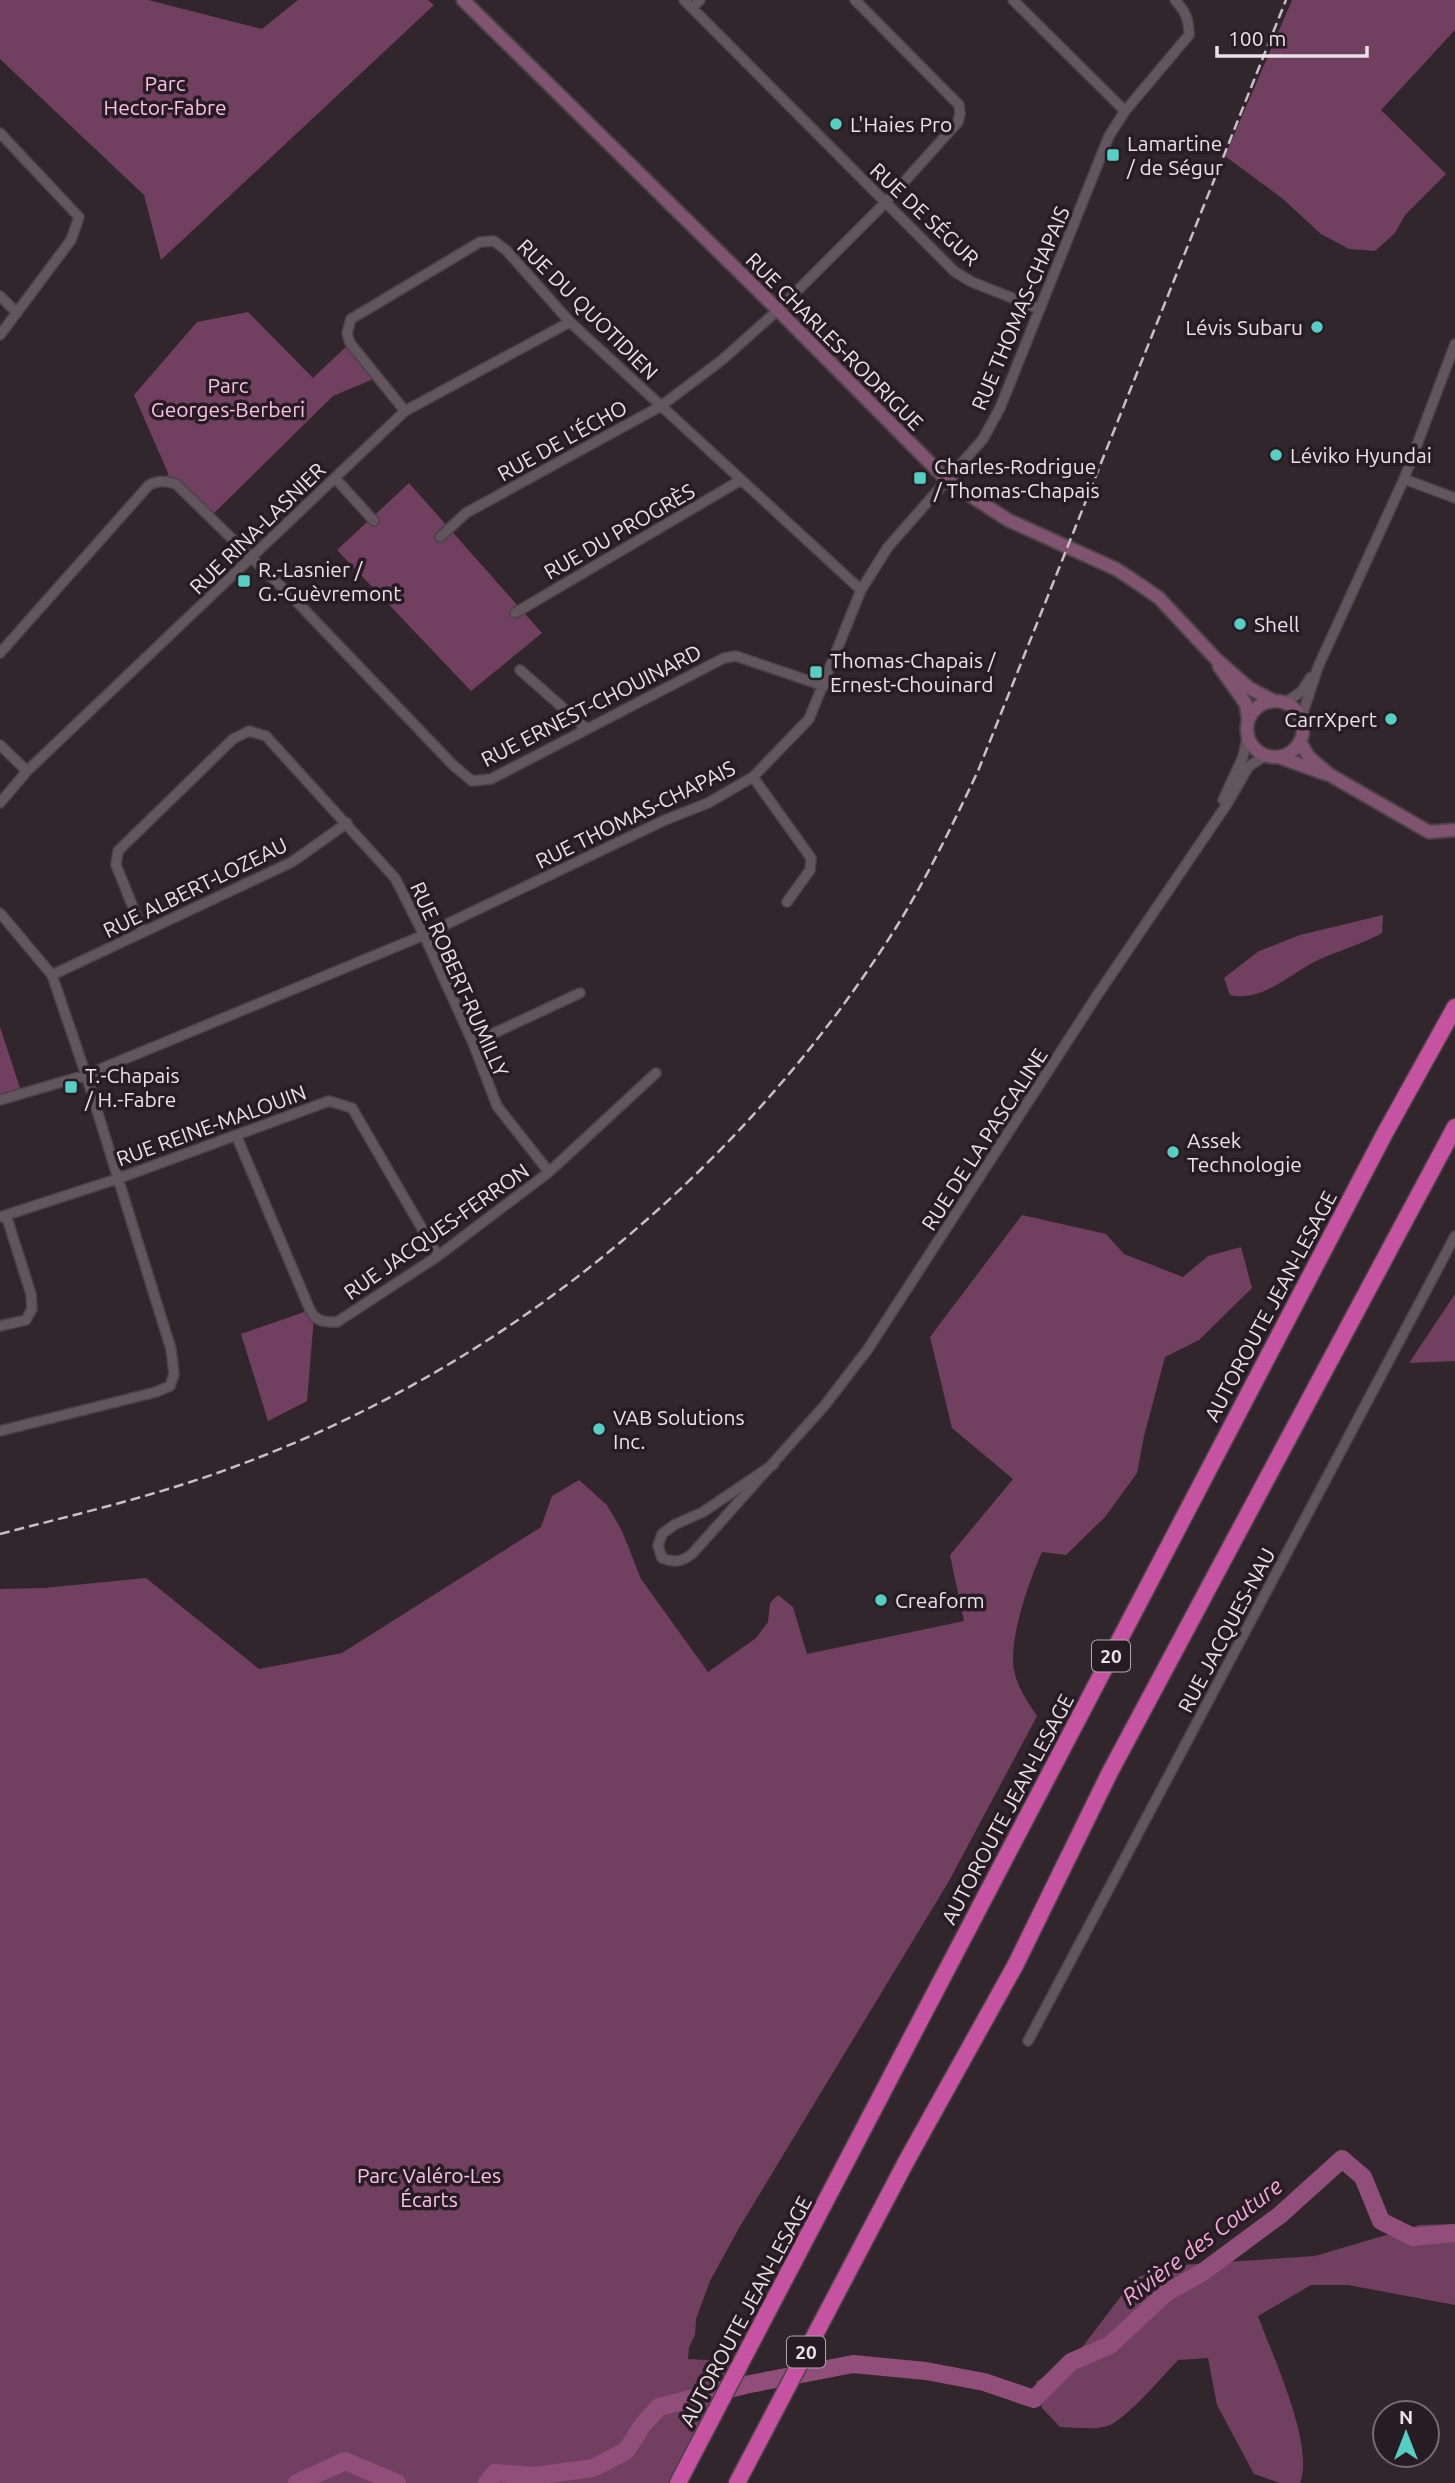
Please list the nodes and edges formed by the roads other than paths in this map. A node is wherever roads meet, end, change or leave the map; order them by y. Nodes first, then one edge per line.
1 (463, 0) edge
2 (684, 0) edge
3 (700, 0) edge
4 (855, 0) edge
5 (1013, 0) edge
6 (1175, 0) edge
7 (692, 8) junction
8 (1125, 111) junction
9 (0, 133) edge
10 (886, 202) junction
11 (0, 296) edge
12 (1040, 309) junction
13 (778, 310) junction
14 (17, 313) junction
15 (570, 322) junction
16 (0, 335) edge
17 (1455, 344) edge
18 (661, 406) junction
19 (405, 411) junction
20 (335, 478) junction
21 (1404, 479) junction
22 (741, 480) junction
23 (948, 481) junction
24 (1455, 498) edge
25 (374, 521) dead end
26 (440, 537) dead end
27 (251, 558) junction
28 (861, 590) junction
29 (515, 613) dead end
30 (0, 653) edge
31 (1216, 659) junction
32 (1318, 667) junction
33 (520, 670) dead end
34 (824, 686) junction
35 (1280, 702) junction
36 (1248, 719) junction
37 (1301, 719) junction
38 (587, 729) junction
39 (1247, 738) junction
40 (1300, 742) junction
41 (0, 745) edge
42 (1265, 756) junction
43 (1279, 757) junction
44 (27, 771) junction
45 (1330, 775) junction
46 (753, 776) junction
47 (0, 803) edge
48 (347, 823) junction
49 (1212, 824) junction
50 (1455, 830) edge
51 (787, 902) dead end
52 (0, 913) edge
53 (143, 932) junction
54 (424, 935) junction
55 (52, 975) junction
56 (580, 993) dead end
57 (1455, 1007) edge
58 (473, 1043) junction
59 (656, 1073) dead end
60 (86, 1074) junction
61 (0, 1101) edge
62 (1455, 1127) edge
63 (236, 1135) junction
64 (550, 1172) junction
65 (117, 1179) junction
66 (3, 1216) edge
67 (1455, 1236) edge
68 (438, 1256) junction
69 (0, 1326) edge
70 (0, 1431) edge
71 (774, 1464) junction
72 (1028, 2041) dead end
73 (678, 2483) edge
74 (737, 2483) edge

1 - 13 street, RUE CHARLES-RODRIGUE
2 - 7 street, RUE DE SÉGUR
3 - 7 street
4 - 10 street, RUE DE L'ÉCHO
5 - 8 street
6 - 8 street, RUE THOMAS-CHAPAIS
7 - 10 street, RUE DE SÉGUR
8 - 12 street, RUE THOMAS-CHAPAIS
9 - 14 street
10 - 12 street, RUE DE SÉGUR
10 - 13 street, RUE DE L'ÉCHO
11 - 14 street
12 - 23 street, RUE THOMAS-CHAPAIS
13 - 18 street, RUE DE L'ÉCHO
13 - 23 street, RUE CHARLES-RODRIGUE
14 - 16 street
15 - 18 street, RUE DU QUOTIDIEN
15 - 19 street, RUE RINA-LASNIER
15 - 19 street, RUE DU QUOTIDIEN
17 - 21 street
18 - 22 street, RUE DU QUOTIDIEN
18 - 26 street, RUE DE L'ÉCHO
19 - 20 street, RUE RINA-LASNIER
20 - 25 street
20 - 27 street, RUE RINA-LASNIER
21 - 24 street
21 - 32 street
22 - 28 street, RUE DU QUOTIDIEN
22 - 29 street, RUE DU PROGRÈS
23 - 28 street, RUE THOMAS-CHAPAIS
23 - 31 street, RUE CHARLES-RODRIGUE
27 - 30 street
27 - 38 street, RUE ERNEST-CHOUINARD
27 - 44 street, RUE RINA-LASNIER
28 - 34 street, RUE THOMAS-CHAPAIS
31 - 35 street, RUE CHARLES-RODRIGUE
31 - 36 street, RUE CHARLES-RODRIGUE
32 - 35 street
32 - 37 street
33 - 38 street
34 - 38 street, RUE ERNEST-CHOUINARD
34 - 46 street, RUE THOMAS-CHAPAIS
35 - 36 street
35 - 37 street
36 - 39 street
37 - 40 street
39 - 42 street
39 - 49 street, RUE DE LA PASCALINE
40 - 43 street
40 - 45 street
41 - 44 street
42 - 43 street
42 - 49 street, RUE DE LA PASCALINE
43 - 45 street
44 - 47 street, RUE RINA-LASNIER
45 - 50 street
46 - 51 street
46 - 54 street, RUE THOMAS-CHAPAIS
48 - 53 street, RUE ALBERT-LOZEAU
48 - 53 street, RUE ROBERT-RUMILLY
48 - 54 street, RUE ROBERT-RUMILLY
49 - 71 street, RUE DE LA PASCALINE
52 - 55 street
53 - 55 street, RUE ALBERT-LOZEAU
54 - 58 street, RUE ROBERT-RUMILLY
54 - 60 street, RUE THOMAS-CHAPAIS
55 - 60 street
56 - 58 street
57 - 73 highway, AUTOROUTE JEAN-LESAGE / 20
58 - 64 street, RUE ROBERT-RUMILLY
59 - 64 street, RUE JACQUES-FERRON
60 - 61 street, RUE THOMAS-CHAPAIS
60 - 65 street
62 - 74 highway, 20
63 - 65 street, RUE REINE-MALOUIN
63 - 68 street, RUE REINE-MALOUIN
63 - 68 street, RUE JACQUES-FERRON
64 - 68 street, RUE JACQUES-FERRON
65 - 66 street, RUE REINE-MALOUIN
65 - 70 street
66 - 69 street
67 - 72 street, RUE JACQUES-NAU
71 - 71 street, RUE DE LA PASCALINE

